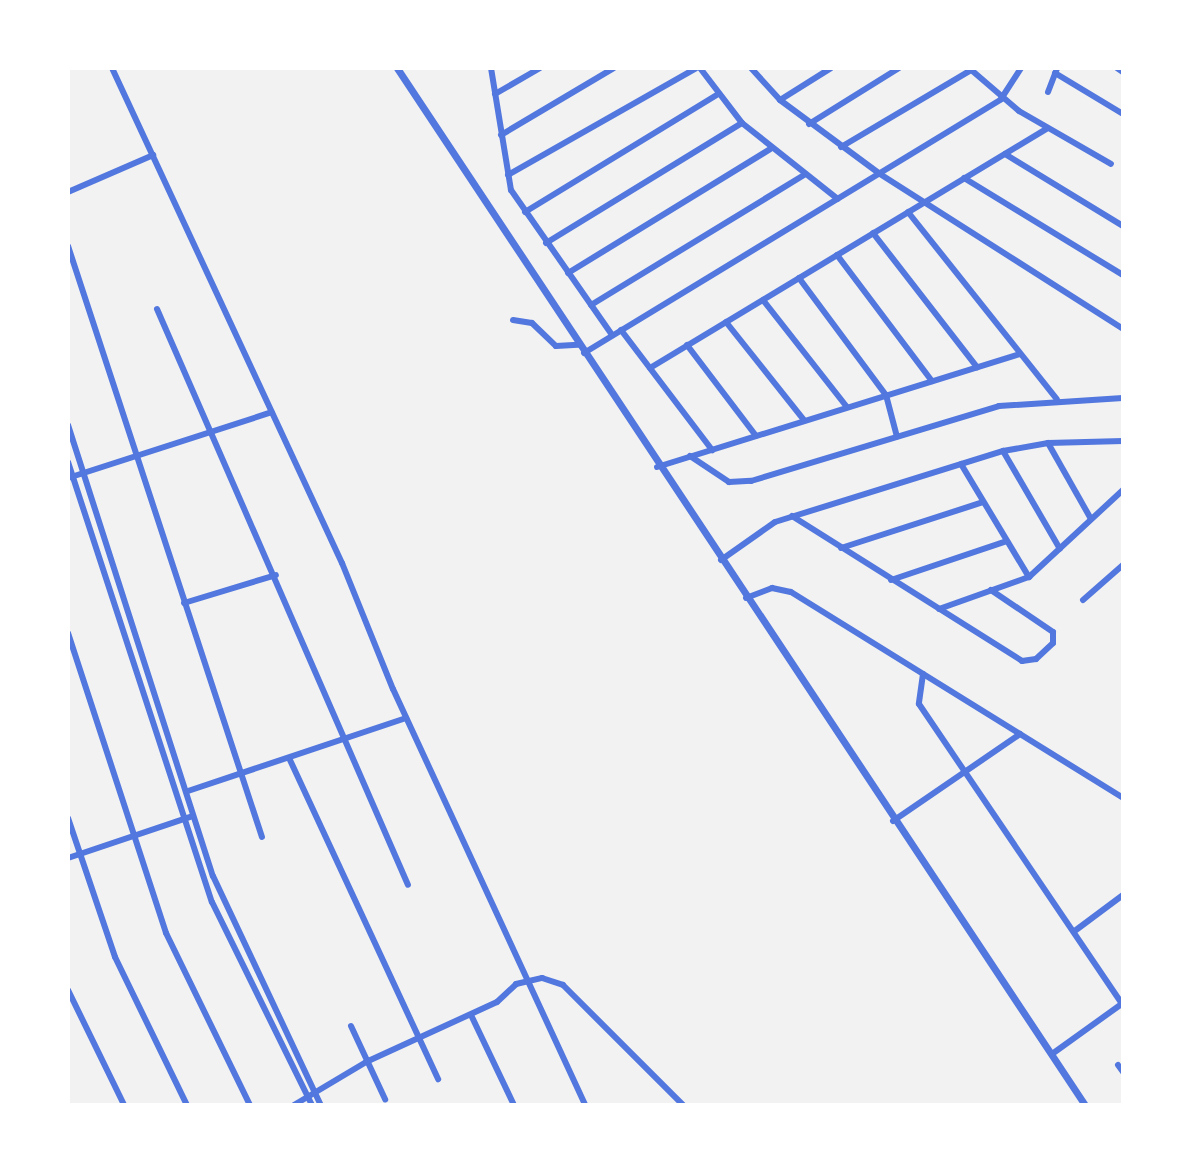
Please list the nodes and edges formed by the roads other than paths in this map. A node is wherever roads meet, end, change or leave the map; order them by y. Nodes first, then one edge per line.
1 (112, 68) edge
2 (397, 68) edge
3 (491, 68) edge
4 (540, 68) edge
5 (614, 68) edge
6 (698, 68) edge
7 (765, 68) edge
8 (831, 68) edge
9 (899, 68) edge
10 (1021, 68) edge
11 (1117, 68) edge
12 (970, 69) edge
13 (1056, 70) edge
14 (753, 71) edge
15 (1123, 72) edge
16 (1048, 92) dead end
17 (495, 94) junction
18 (717, 95) junction
19 (1001, 99) junction
20 (780, 100) junction
21 (1123, 114) edge
22 (742, 123) junction
23 (809, 124) junction
24 (1046, 129) junction
25 (501, 135) junction
26 (841, 147) junction
27 (770, 149) junction
28 (1005, 154) junction
29 (153, 155) junction
30 (1111, 164) dead end
31 (880, 174) junction
32 (508, 175) junction
33 (804, 175) junction
34 (964, 178) junction
35 (68, 192) edge
36 (838, 199) junction
37 (922, 204) junction
38 (525, 212) junction
39 (908, 212) junction
40 (1123, 226) edge
41 (873, 233) junction
42 (546, 243) junction
43 (68, 246) edge
44 (837, 255) junction
45 (568, 273) junction
46 (1123, 275) edge
47 (799, 278) junction
48 (763, 300) junction
49 (591, 305) junction
50 (157, 309) dead end
51 (513, 320) dead end
52 (726, 322) junction
53 (1123, 329) edge
54 (621, 330) junction
55 (612, 335) junction
56 (578, 345) junction
57 (687, 345) junction
58 (584, 353) junction
59 (1019, 354) junction
60 (977, 367) junction
61 (650, 368) junction
62 (932, 381) junction
63 (886, 395) junction
64 (1123, 398) edge
65 (1057, 399) junction
66 (847, 407) junction
67 (272, 412) junction
68 (804, 420) junction
69 (68, 425) edge
70 (214, 433) junction
71 (756, 436) junction
72 (897, 437) junction
73 (1123, 441) edge
74 (1048, 443) junction
75 (712, 450) junction
76 (1003, 451) junction
77 (690, 456) junction
78 (137, 457) junction
79 (68, 462) edge
80 (961, 464) junction
81 (657, 467) junction
82 (83, 472) junction
83 (70, 477) edge
84 (1123, 490) edge
85 (983, 502) junction
86 (792, 516) junction
87 (1091, 519) junction
88 (1007, 541) junction
89 (841, 548) junction
90 (1060, 549) junction
91 (721, 560) junction
92 (1123, 565) edge
93 (276, 575) junction
94 (1029, 577) junction
95 (891, 580) junction
96 (991, 590) junction
97 (746, 598) junction
98 (1083, 600) dead end
99 (184, 603) junction
100 (939, 609) junction
101 (68, 633) edge
102 (923, 674) junction
103 (406, 718) junction
104 (1020, 734) junction
105 (346, 742) junction
106 (290, 760) junction
107 (967, 773) junction
108 (240, 775) junction
109 (188, 791) junction
110 (1123, 798) edge
111 (194, 816) junction
112 (68, 818) edge
113 (186, 819) junction
114 (893, 821) junction
115 (134, 836) junction
116 (262, 837) dead end
117 (80, 854) junction
118 (68, 858) edge
119 (213, 876) junction
120 (205, 880) junction
121 (408, 885) dead end
122 (1123, 895) edge
123 (229, 913) junction
124 (220, 918) junction
125 (1076, 930) junction
126 (527, 981) junction
127 (262, 983) junction
128 (254, 987) junction
129 (68, 990) edge
130 (1123, 1003) edge
131 (471, 1015) junction
132 (351, 1026) dead end
133 (420, 1037) junction
134 (1052, 1054) junction
135 (366, 1062) junction
136 (438, 1079) dead end
137 (311, 1093) junction
138 (385, 1099) dead end
139 (124, 1105) edge
140 (187, 1105) edge
141 (250, 1105) edge
142 (294, 1105) edge
143 (312, 1105) edge
144 (321, 1105) edge
145 (514, 1105) edge
146 (585, 1105) edge
147 (683, 1105) edge
148 (1085, 1105) edge

1 - 29 street
2 - 56 street
3 - 17 street
4 - 17 street
5 - 25 street
6 - 18 street
6 - 32 street
7 - 14 street
8 - 20 street
9 - 23 street
10 - 19 street
11 - 15 street
12 - 19 street
12 - 26 street
13 - 16 street
13 - 21 street
14 - 20 street
17 - 25 street
18 - 22 street
18 - 38 street
19 - 24 street
19 - 31 street
20 - 23 street
22 - 27 street
22 - 42 street
23 - 26 street
24 - 28 street
24 - 30 street
25 - 32 street
26 - 31 street
27 - 33 street
27 - 45 street
28 - 34 street
28 - 40 street
29 - 35 street
29 - 67 street
31 - 36 street
31 - 37 street
32 - 38 street
33 - 36 street
33 - 49 street
34 - 37 street
34 - 46 street
36 - 54 street
37 - 39 street
37 - 53 street
38 - 42 street
39 - 41 street
39 - 59 street
41 - 44 street
41 - 60 street
42 - 45 street
43 - 78 street
44 - 47 street
44 - 62 street
45 - 49 street
47 - 48 street
47 - 63 street
48 - 52 street
48 - 66 street
49 - 55 street
50 - 70 street
51 - 56 street
52 - 57 street
52 - 68 street
54 - 55 street
54 - 61 street
55 - 58 street
56 - 58 street
57 - 61 street
57 - 71 street
58 - 81 street
59 - 60 street
59 - 65 street
60 - 62 street
61 - 75 street
62 - 63 street
63 - 66 street
63 - 72 street
64 - 65 street
65 - 72 street
66 - 68 street
67 - 70 street
67 - 103 street
68 - 71 street
69 - 82 street
70 - 78 street
70 - 93 street
71 - 75 street
72 - 77 street
73 - 74 street
74 - 76 street
74 - 87 street
75 - 77 street
76 - 80 street
76 - 90 street
77 - 81 street
78 - 82 street
78 - 99 street
79 - 83 street
80 - 85 street
80 - 86 street
81 - 91 street
82 - 83 street
82 - 109 street
83 - 113 street
84 - 87 street
85 - 88 street
85 - 89 street
86 - 89 street
86 - 91 street
87 - 90 street
88 - 94 street
88 - 95 street
89 - 95 street
90 - 94 street
91 - 97 street
92 - 98 street
93 - 99 street
93 - 105 street
94 - 96 street
95 - 100 street
96 - 100 street
96 - 100 street
97 - 102 street
97 - 114 street
99 - 108 street
101 - 115 street
102 - 104 street
102 - 107 street
103 - 105 street
103 - 126 street
104 - 107 street
104 - 110 street
105 - 106 street
105 - 121 street
106 - 108 street
106 - 133 street
107 - 114 street
107 - 125 street
108 - 109 street
108 - 116 street
109 - 111 street
111 - 113 street
111 - 119 street
112 - 117 street
113 - 115 street
113 - 120 street
114 - 134 street
115 - 117 street
115 - 141 street
117 - 118 street
117 - 140 street
119 - 120 street
119 - 123 street
120 - 124 street
122 - 125 street
123 - 124 street
123 - 127 street
124 - 128 street
125 - 130 street
126 - 131 street
126 - 146 street
126 - 147 street
127 - 128 street
127 - 137 street
128 - 137 street
129 - 139 street
130 - 134 street
131 - 133 street
131 - 145 street
132 - 135 street
133 - 135 street
133 - 136 street
134 - 148 street
135 - 137 street
135 - 138 street
137 - 142 street
137 - 143 street
137 - 144 street

